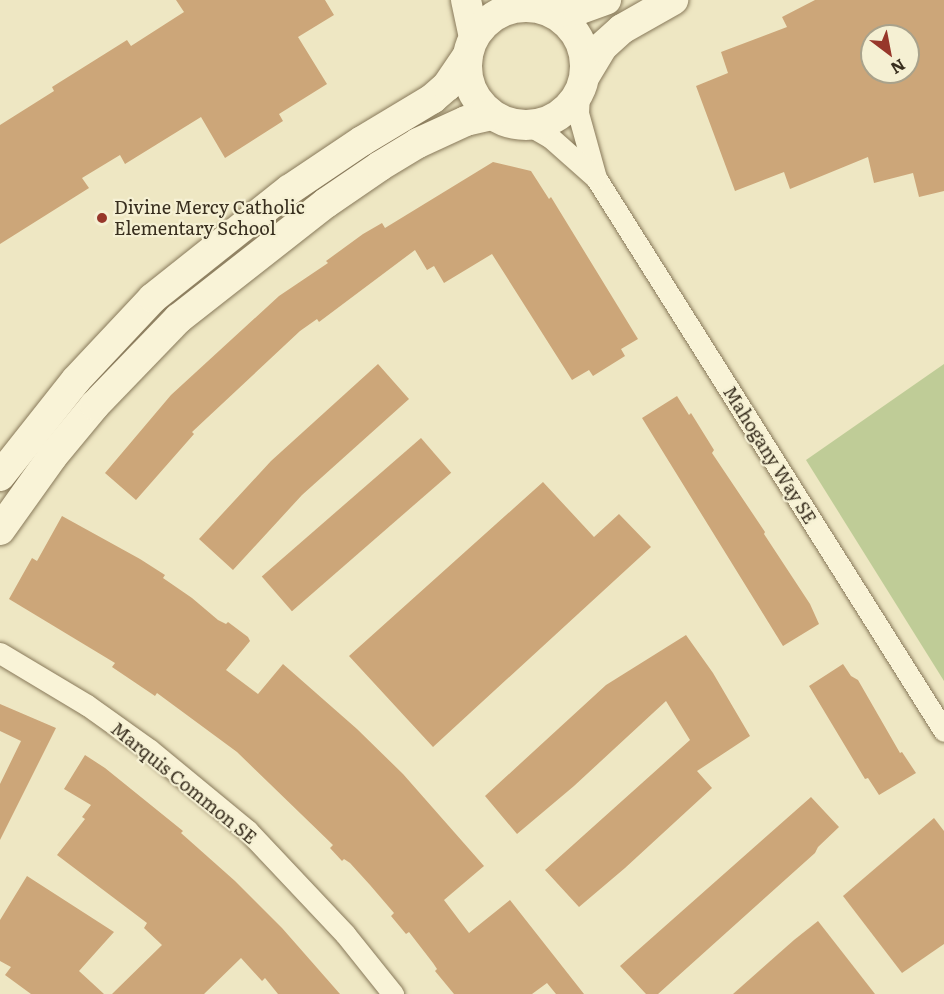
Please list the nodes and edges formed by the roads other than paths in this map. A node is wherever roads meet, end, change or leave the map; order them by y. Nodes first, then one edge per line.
1 (466, 0) edge
2 (606, 0) edge
3 (673, 0) edge
4 (534, 6) edge
5 (471, 46) junction
6 (582, 84) junction
7 (492, 115) junction
8 (530, 126) junction
9 (596, 178) junction
10 (0, 476) edge
11 (0, 530) edge
12 (0, 653) edge
13 (944, 731) edge
14 (393, 994) edge

1 - 5 street
2 - 4 street
3 - 6 street
4 - 5 street
4 - 6 street
5 - 7 street
5 - 10 street
6 - 8 street
6 - 9 street, Mahogany Way SE
7 - 8 street
7 - 11 street
8 - 9 street, Mahogany Way SE
9 - 13 street, Mahogany Way SE
12 - 14 street, Marquis Common SE

